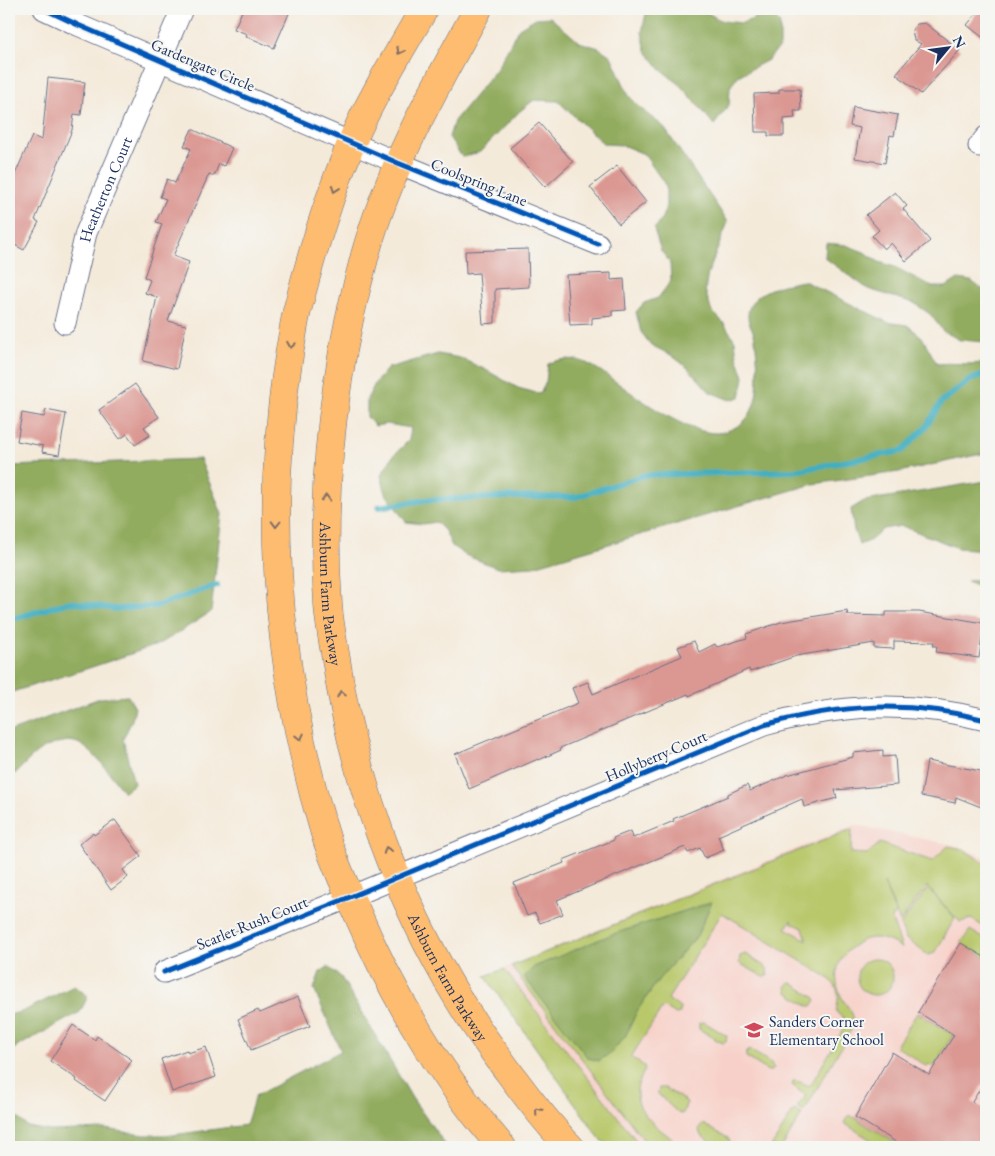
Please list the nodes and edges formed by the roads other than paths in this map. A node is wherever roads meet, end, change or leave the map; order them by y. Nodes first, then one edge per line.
1 (44, 9) edge
2 (182, 9) edge
3 (424, 9) edge
4 (478, 9) edge
5 (160, 60) junction
6 (352, 143) junction
7 (398, 163) junction
8 (598, 244) dead end
9 (65, 323) dead end
10 (986, 720) edge
11 (397, 877) junction
12 (350, 897) junction
13 (164, 972) dead end
14 (502, 1147) edge
15 (570, 1147) edge

1 - 5 street, Gardengate Circle
2 - 5 street, Heatherton Court
3 -> 6 main road
4 - 7 main road, Ashburn Farm Parkway
5 - 6 street, Gardengate Circle
5 - 9 street, Heatherton Court
6 - 7 street, Coolspring Lane
6 -> 12 main road
7 - 8 street, Coolspring Lane
11 -> 7 main road, Ashburn Farm Parkway
10 - 11 street, Hollyberry Court
11 - 12 street, Hollyberry Court
15 -> 11 main road, Ashburn Farm Parkway
12 - 13 street, Scarlet Rush Court
12 - 14 main road

